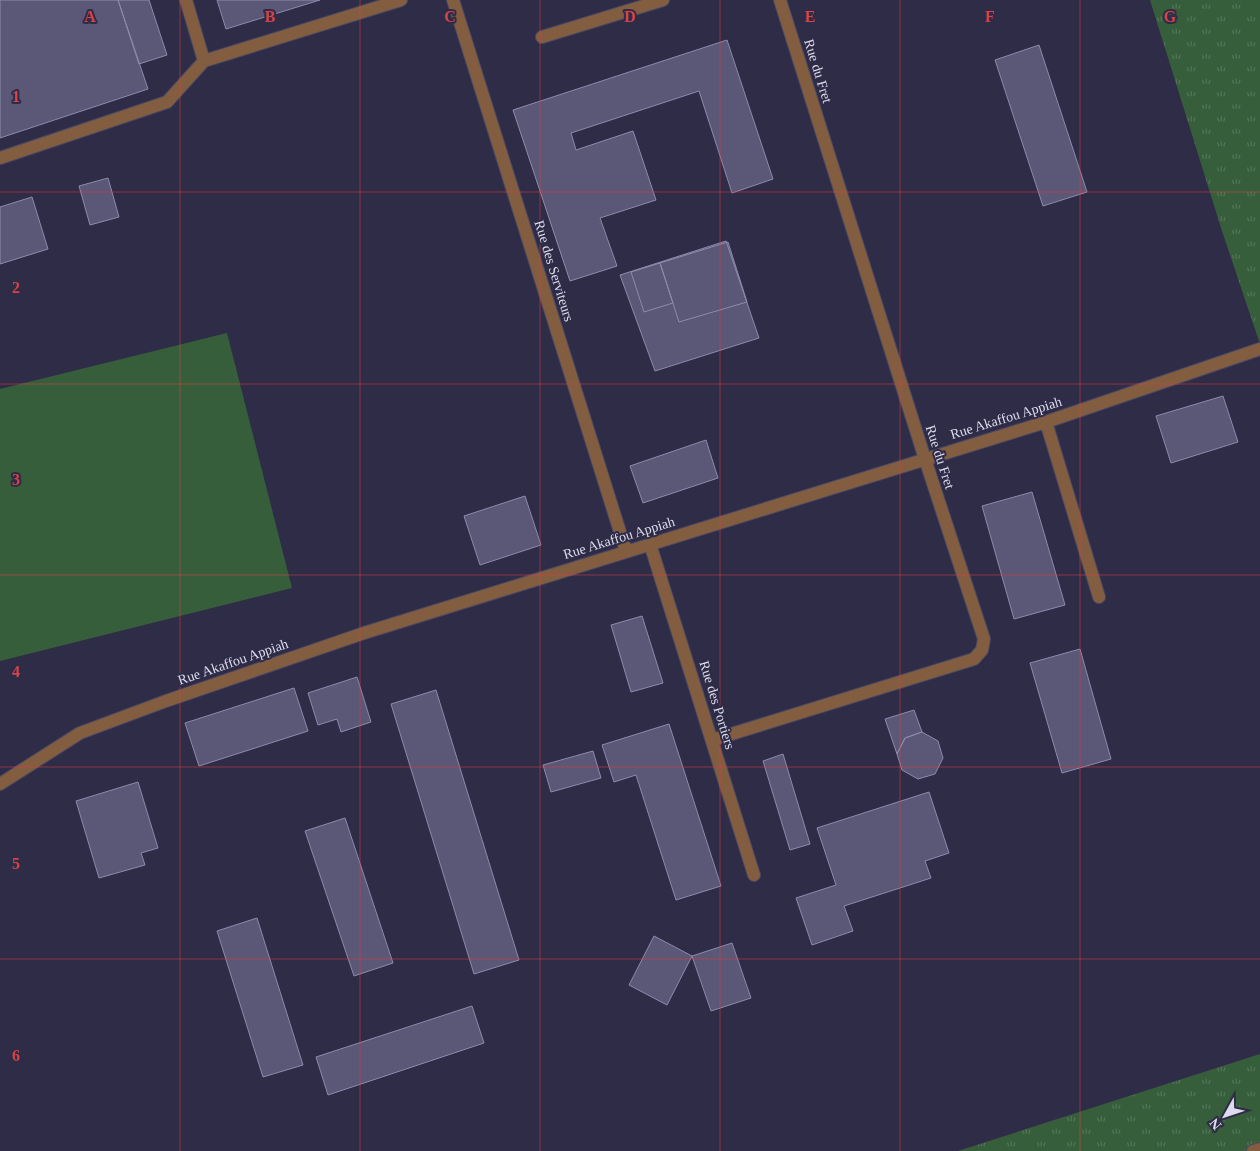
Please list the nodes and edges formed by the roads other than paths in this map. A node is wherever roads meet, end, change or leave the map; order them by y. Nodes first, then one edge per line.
1 (186, 0) edge
2 (401, 0) edge
3 (453, 0) edge
4 (663, 0) edge
5 (780, 0) edge
6 (542, 37) dead end
7 (204, 61) junction
8 (0, 158) edge
9 (1260, 349) edge
10 (1046, 422) junction
11 (925, 459) junction
12 (650, 544) junction
13 (626, 551) junction
14 (1099, 597) dead end
15 (712, 740) junction
16 (0, 784) edge
17 (754, 875) dead end
18 (1260, 1149) edge
19 (1253, 1151) edge

1 - 7 lane
2 - 7 lane
3 - 13 lane, Rue des Serviteurs
4 - 6 lane
5 - 11 lane, Rue du Fret
7 - 8 lane
9 - 10 lane, Rue Akaffou Appiah
10 - 11 lane, Rue Akaffou Appiah
10 - 14 lane
11 - 12 lane, Rue Akaffou Appiah
11 - 15 lane, Rue du Fret
12 - 13 lane, Rue Akaffou Appiah
12 - 15 lane, Rue des Portiers
13 - 16 lane, Rue Akaffou Appiah
15 - 17 lane, Rue des Portiers
18 - 19 lane

